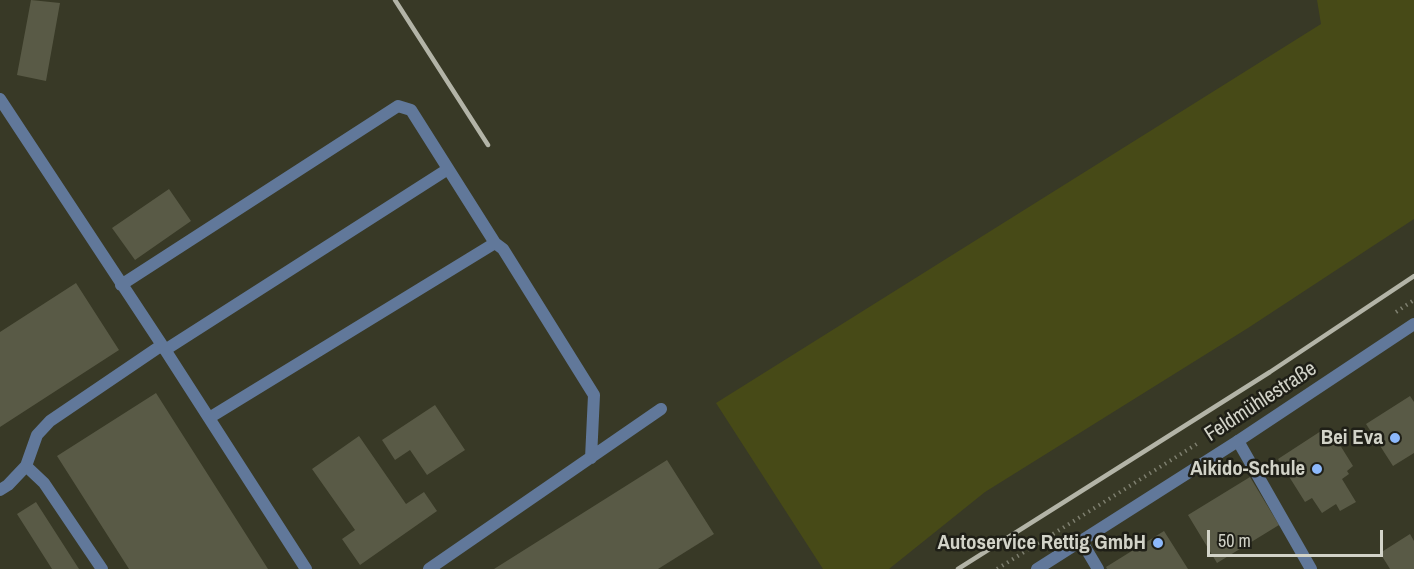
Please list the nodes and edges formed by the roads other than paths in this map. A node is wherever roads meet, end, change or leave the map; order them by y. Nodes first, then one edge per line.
1 (0, 99) edge
2 (448, 169) junction
3 (495, 243) junction
4 (121, 285) junction
5 (1414, 324) edge
6 (164, 348) junction
7 (661, 409) dead end
8 (209, 418) junction
9 (1238, 441) junction
10 (591, 458) junction
11 (26, 466) junction
12 (0, 490) edge
13 (1082, 542) junction
14 (102, 569) edge
15 (306, 569) edge
16 (429, 569) edge
17 (1036, 569) edge
18 (1098, 569) edge
19 (1311, 569) edge

1 - 4 street
2 - 3 street
2 - 4 street
2 - 6 street
3 - 8 street
3 - 10 street
4 - 6 street
5 - 9 street, Feldmühlestraße
6 - 8 street
6 - 11 street
7 - 10 street
8 - 15 street
9 - 13 street, Feldmühlestraße
9 - 19 street
10 - 16 street
11 - 12 street
11 - 14 street
13 - 17 street, Feldmühlestraße
13 - 18 street

